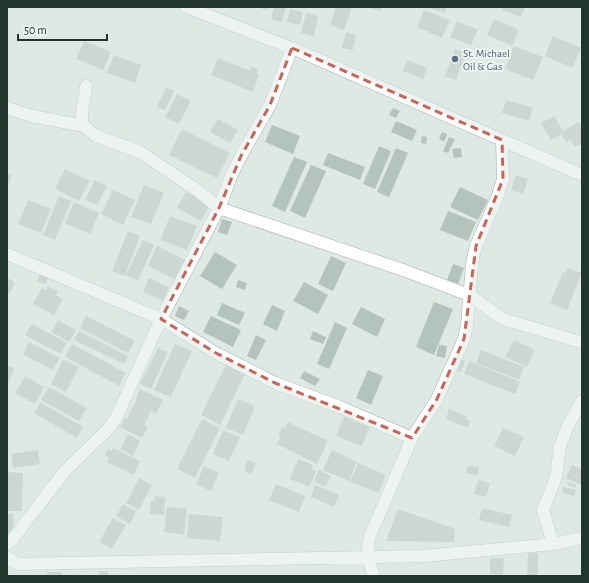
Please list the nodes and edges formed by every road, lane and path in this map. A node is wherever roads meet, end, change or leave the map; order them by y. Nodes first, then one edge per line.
1 (187, 7) edge
2 (292, 48) junction
3 (86, 86) dead end
4 (7, 108) edge
5 (84, 126) junction
6 (502, 140) junction
7 (581, 173) edge
8 (219, 208) junction
9 (7, 254) edge
10 (470, 295) junction
11 (161, 319) junction
12 (582, 344) edge
13 (582, 401) edge
14 (412, 438) junction
15 (582, 538) edge
16 (10, 542) edge
17 (553, 544) junction
18 (368, 558) junction
19 (12, 561) edge
20 (374, 576) edge

1 - 2 street
2 - 6 street
2 - 8 street
3 - 5 street
4 - 5 street
5 - 8 street
6 - 7 street
6 - 10 street
8 - 10 street
8 - 11 street
9 - 11 street
10 - 12 street
10 - 14 street
11 - 14 street
11 - 16 street
13 - 17 street
14 - 18 street
15 - 17 street
16 - 19 street
17 - 18 street
18 - 19 street
18 - 20 street

